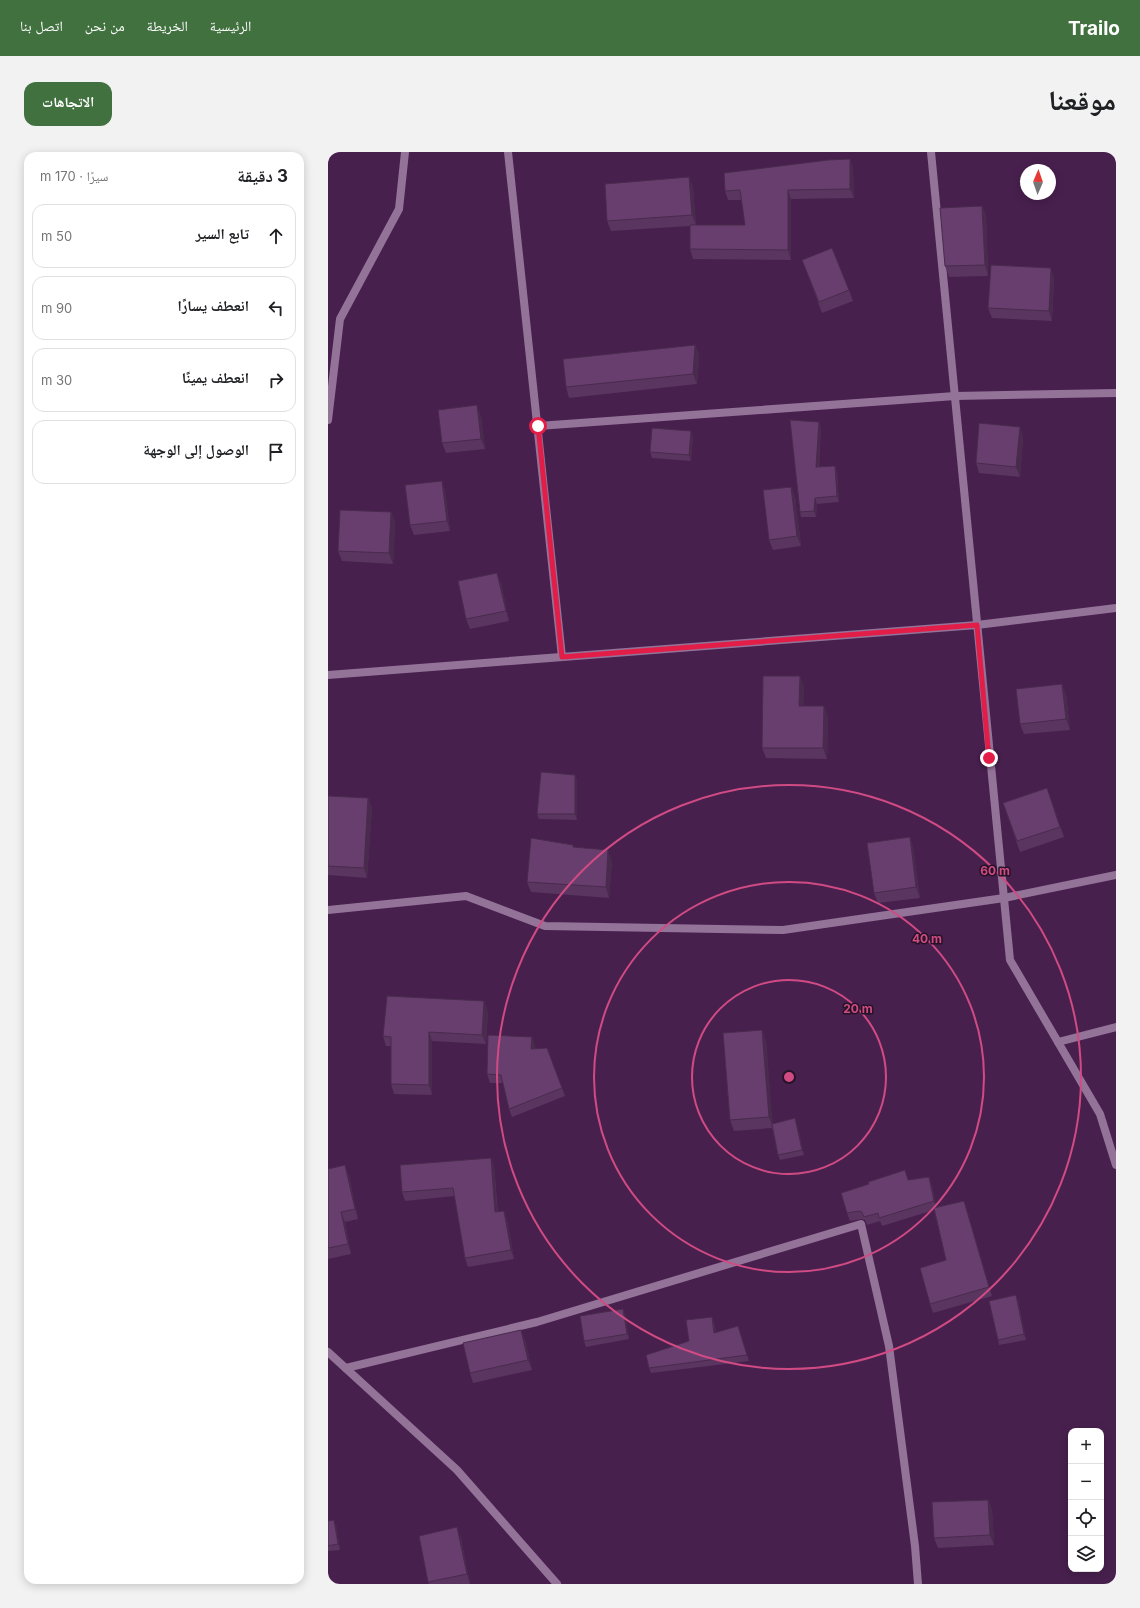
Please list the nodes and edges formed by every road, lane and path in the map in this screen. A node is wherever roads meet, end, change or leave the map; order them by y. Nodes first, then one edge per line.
1 (404, 152) edge
2 (508, 152) edge
3 (932, 152) edge
4 (1116, 393) edge
5 (955, 396) junction
6 (328, 420) edge
7 (538, 426) junction
8 (1116, 608) edge
9 (977, 625) junction
10 (562, 657) junction
11 (328, 676) edge
12 (1116, 875) edge
13 (1004, 898) junction
14 (328, 910) edge
15 (1116, 1027) edge
16 (1058, 1042) junction
17 (1116, 1165) edge
18 (328, 1352) edge
19 (346, 1368) junction
20 (558, 1584) edge
21 (918, 1584) edge

1 - 6 street
2 - 7 street
3 - 5 street
4 - 5 street
5 - 7 street
5 - 9 street
7 - 10 street
8 - 9 street
9 - 10 street
9 - 13 street
10 - 11 street
12 - 13 street
13 - 14 street
13 - 16 street
15 - 16 street
16 - 17 street
18 - 19 street
19 - 20 street
19 - 21 street

